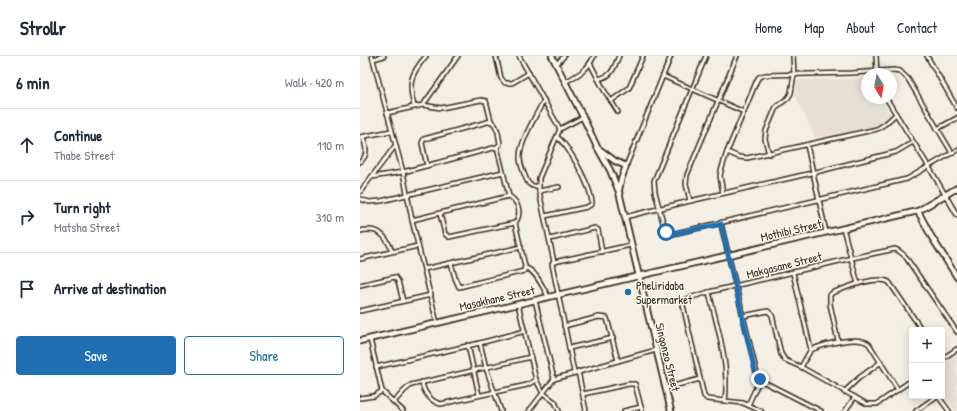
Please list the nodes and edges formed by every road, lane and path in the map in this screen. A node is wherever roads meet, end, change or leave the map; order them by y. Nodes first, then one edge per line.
1 (384, 56) edge
2 (426, 56) edge
3 (458, 56) edge
4 (496, 56) edge
5 (519, 56) edge
6 (552, 56) edge
7 (564, 56) edge
8 (594, 56) edge
9 (619, 56) edge
10 (643, 56) edge
11 (671, 56) edge
12 (706, 56) edge
13 (737, 56) edge
14 (793, 56) edge
15 (876, 56) edge
16 (927, 56) edge
17 (373, 57) edge
18 (590, 63) junction
19 (556, 65) junction
20 (877, 68) edge
21 (897, 70) edge
22 (529, 73) junction
23 (861, 73) edge
24 (794, 74) junction
25 (663, 76) junction
26 (598, 79) junction
27 (566, 82) junction
28 (691, 90) junction
29 (544, 100) junction
30 (611, 101) junction
31 (718, 101) junction
32 (890, 104) edge
33 (423, 105) junction
34 (414, 106) junction
35 (957, 108) edge
36 (618, 112) dead end
37 (744, 112) junction
38 (387, 113) junction
39 (896, 114) junction
40 (583, 117) junction
41 (957, 118) edge
42 (491, 120) junction
43 (560, 129) junction
44 (937, 129) junction
45 (391, 131) junction
46 (362, 137) edge
47 (557, 137) junction
48 (913, 142) junction
49 (807, 145) junction
50 (395, 146) junction
51 (498, 147) junction
52 (597, 147) junction
53 (957, 150) edge
54 (727, 152) junction
55 (952, 153) junction
56 (769, 154) junction
57 (360, 162) edge
58 (427, 166) junction
59 (626, 166) junction
60 (929, 167) junction
61 (402, 172) junction
62 (503, 172) junction
63 (812, 173) junction
64 (372, 177) junction
65 (538, 186) junction
66 (559, 187) dead end
67 (957, 188) edge
68 (538, 191) junction
69 (360, 192) edge
70 (619, 192) junction
71 (723, 193) junction
72 (407, 195) junction
73 (946, 195) junction
74 (509, 196) junction
75 (360, 199) edge
76 (819, 200) junction
77 (690, 201) junction
78 (660, 209) junction
79 (918, 211) junction
80 (440, 214) junction
81 (957, 215) edge
82 (545, 216) junction
83 (624, 218) junction
84 (412, 220) junction
85 (516, 223) junction
86 (721, 224) junction
87 (843, 228) junction
88 (360, 231) edge
89 (826, 232) junction
90 (550, 239) junction
91 (632, 245) junction
92 (418, 246) junction
93 (521, 247) junction
94 (392, 251) junction
95 (602, 252) junction
96 (729, 255) junction
97 (852, 258) junction
98 (360, 259) edge
99 (554, 262) junction
100 (452, 263) junction
101 (525, 268) junction
102 (424, 269) junction
103 (794, 272) junction
104 (638, 276) junction
105 (957, 277) edge
106 (858, 284) junction
107 (360, 285) edge
108 (736, 286) junction
109 (708, 292) junction
110 (557, 294) junction
111 (431, 295) junction
112 (548, 296) junction
113 (535, 300) junction
114 (402, 301) junction
115 (518, 304) junction
116 (360, 311) edge
117 (743, 316) junction
118 (437, 323) junction
119 (564, 326) junction
120 (920, 327) edge
121 (525, 331) junction
122 (957, 332) edge
123 (613, 338) junction
124 (370, 339) junction
125 (360, 341) edge
126 (838, 341) junction
127 (480, 343) junction
128 (468, 345) junction
129 (569, 348) junction
130 (957, 349) edge
131 (656, 350) junction
132 (812, 350) junction
133 (531, 357) junction
134 (945, 357) edge
135 (618, 361) junction
136 (880, 362) junction
137 (376, 367) junction
138 (801, 367) junction
139 (486, 368) junction
140 (474, 371) junction
141 (576, 372) junction
142 (554, 379) junction
143 (700, 379) junction
144 (760, 379) junction
145 (536, 380) junction
146 (422, 382) junction
147 (909, 382) edge
148 (666, 388) junction
149 (898, 390) junction
150 (382, 391) junction
151 (494, 392) junction
152 (844, 392) junction
153 (543, 393) junction
154 (583, 394) junction
155 (479, 395) junction
156 (855, 397) junction
157 (360, 398) edge
158 (934, 399) edge
159 (940, 399) edge
160 (725, 401) junction
161 (394, 402) junction
162 (748, 405) junction
163 (641, 409) edge
164 (403, 411) edge
165 (500, 411) edge
166 (529, 411) edge
167 (559, 411) edge
168 (586, 411) edge
169 (624, 411) edge
170 (671, 411) edge
171 (761, 411) edge
172 (820, 411) edge
173 (845, 411) edge
174 (917, 411) edge
175 (949, 411) edge

1 - 17 street
2 - 34 street
3 - 33 street
4 - 22 street
5 - 22 street
6 - 19 street, Singonzo Street
7 - 19 street
8 - 18 street
9 - 26 street
10 - 30 street
11 - 25 street
12 - 28 street
13 - 31 street
14 - 24 street
15 - 20 street
16 - 35 street
17 - 38 street
18 - 26 street
18 - 27 street
19 - 27 street, Singonzo Street
21 - 44 street
22 - 29 street
23 - 24 street
24 - 37 street
24 - 56 street
25 - 28 street
25 - 59 street
26 - 30 street
27 - 40 street, Singonzo Street
28 - 31 street
28 - 78 street
29 - 43 street
29 - 65 street
30 - 36 street
31 - 37 street
31 - 77 street
32 - 39 street
33 - 34 street
33 - 42 street
34 - 38 street
37 - 54 street
38 - 45 street
39 - 48 street
39 - 49 street
40 - 43 street
40 - 52 street, Singonzo Street
41 - 44 street
42 - 51 street
42 - 58 street
43 - 47 street
44 - 55 street
45 - 46 street
45 - 50 street
46 - 57 street
47 - 65 street
47 - 82 street
48 - 60 street
48 - 63 street
49 - 56 street
49 - 63 street
50 - 61 street
50 - 64 street
51 - 58 street
51 - 62 street
52 - 59 street, Singonzo Street
52 - 70 street, Singonzo Street
53 - 55 street
54 - 56 street
54 - 71 street
55 - 60 street
58 - 61 street
59 - 70 street, Singonzo Street
60 - 73 street
60 - 76 street
61 - 64 street
61 - 72 street
62 - 72 street
62 - 74 street
63 - 71 street
63 - 76 street
64 - 69 street
65 - 68 street
66 - 68 street
67 - 73 street, Mothibi Street
68 - 82 street
70 - 83 street, Singonzo Street
71 - 77 street
72 - 75 street
72 - 84 street
73 - 79 street, Mothibi Street
73 - 81 street
74 - 80 street
74 - 85 street
76 - 86 street
76 - 89 street
77 - 78 street
78 - 83 street
78 - 86 street
79 - 87 street, Mothibi Street
79 - 105 street
80 - 84 street
80 - 85 street
82 - 90 street
83 - 91 street, Singonzo Street
84 - 92 street
85 - 93 street
86 - 96 street
87 - 89 street, Mothibi Street
87 - 97 street
88 - 94 street
89 - 96 street, Mothibi Street
90 - 95 street
90 - 99 street
91 - 95 street
91 - 104 street, Singonzo Street
92 - 94 street
92 - 102 street
93 - 100 street
93 - 101 street
94 - 98 street
95 - 99 street
96 - 104 street, Mothibi Street
96 - 108 street
97 - 103 street, Makgasane Street
97 - 106 street
97 - 122 street, Makgasane Street
99 - 110 street
100 - 101 street
100 - 102 street
101 - 112 street
102 - 111 street
103 - 108 street, Makgasane Street
103 - 132 street
104 - 110 street, Masakhane Street
104 - 131 street, Singonzo Street
106 - 120 street
106 - 126 street
107 - 114 street
108 - 109 street, Makgasane Street
108 - 117 street
109 - 143 street, Makgasane Street
109 - 160 street
110 - 112 street, Masakhane Street
110 - 119 street
111 - 114 street
111 - 118 street
112 - 113 street, Masakhane Street
113 - 115 street, Masakhane Street
113 - 142 street
114 - 116 street
115 - 118 street, Masakhane Street
115 - 121 street
117 - 138 street
117 - 144 street
118 - 124 street, Masakhane Street
119 - 123 street
119 - 129 street
121 - 127 street
121 - 133 street
123 - 129 street
123 - 135 street
124 - 125 street, Masakhane Street
124 - 137 street
126 - 132 street
126 - 136 street
127 - 128 street
127 - 139 street
128 - 137 street
128 - 140 street
129 - 141 street
130 - 134 street
131 - 135 street
131 - 148 street, Singonzo Street
132 - 138 street
133 - 139 street
133 - 145 street
135 - 141 street
136 - 149 street
136 - 152 street
137 - 150 street
138 - 152 street
139 - 140 street
139 - 151 street
140 - 146 street
140 - 155 street
141 - 142 street
141 - 154 street
142 - 153 street
143 - 148 street
143 - 160 street, Makgasane Street
144 - 162 street
144 - 172 street
145 - 151 street
145 - 153 street
146 - 155 street
146 - 161 street
147 - 149 street
148 - 170 street, Singonzo Street
149 - 156 street
150 - 157 street
150 - 161 street
151 - 155 street
151 - 165 street
152 - 156 street
153 - 166 street
153 - 167 street
154 - 163 street
154 - 168 street
156 - 173 street
158 - 174 street
159 - 175 street
160 - 162 street, Makgasane Street
161 - 164 street
162 - 171 street, Makgasane Street
163 - 169 street

